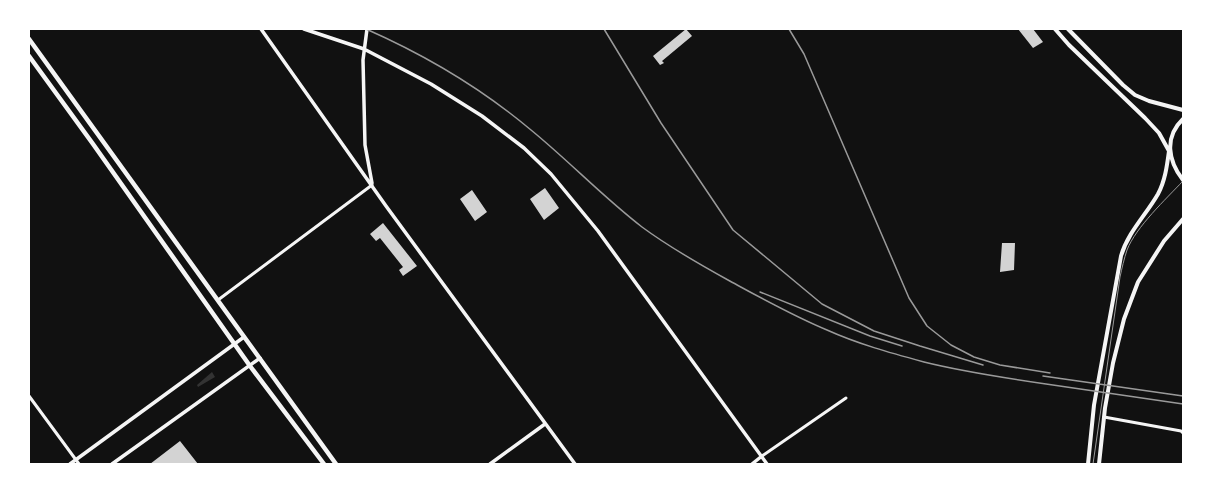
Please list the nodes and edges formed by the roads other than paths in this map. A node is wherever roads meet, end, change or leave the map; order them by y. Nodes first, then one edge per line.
1 (261, 29) edge
2 (304, 29) edge
3 (367, 29) edge
4 (1055, 29) edge
5 (1068, 29) edge
6 (29, 39) edge
7 (364, 50) junction
8 (29, 56) edge
9 (1183, 110) edge
10 (1183, 119) edge
11 (1170, 152) junction
12 (1183, 180) edge
13 (372, 185) junction
14 (1183, 219) edge
15 (218, 300) junction
16 (244, 337) junction
17 (235, 344) junction
18 (260, 358) junction
19 (250, 366) junction
20 (29, 396) edge
21 (846, 398) dead end
22 (1104, 417) junction
23 (545, 424) junction
24 (1183, 433) edge
25 (762, 456) junction
26 (76, 459) junction
27 (70, 464) edge
28 (79, 464) edge
29 (112, 464) edge
30 (324, 464) edge
31 (336, 464) edge
32 (490, 464) edge
33 (575, 464) edge
34 (752, 464) edge
35 (767, 464) edge
36 (1088, 464) edge
37 (1099, 464) edge

1 - 13 street
2 - 7 street
3 - 7 street
4 - 11 main road
5 - 9 main road
6 - 15 main road
7 - 13 street
7 - 25 street
8 - 17 main road
10 - 11 main road
11 - 12 main road
11 - 36 main road
13 - 15 street
13 - 23 street
14 - 22 main road
15 - 16 main road
16 - 17 street
16 - 18 main road
17 - 19 main road
17 - 26 street
18 - 19 street
18 - 31 main road
19 - 29 street
19 - 30 main road
20 - 26 street
21 - 25 street
22 - 24 street
22 - 37 main road
23 - 32 street
23 - 33 street
25 - 34 street
25 - 35 street
26 - 27 street
26 - 28 street

